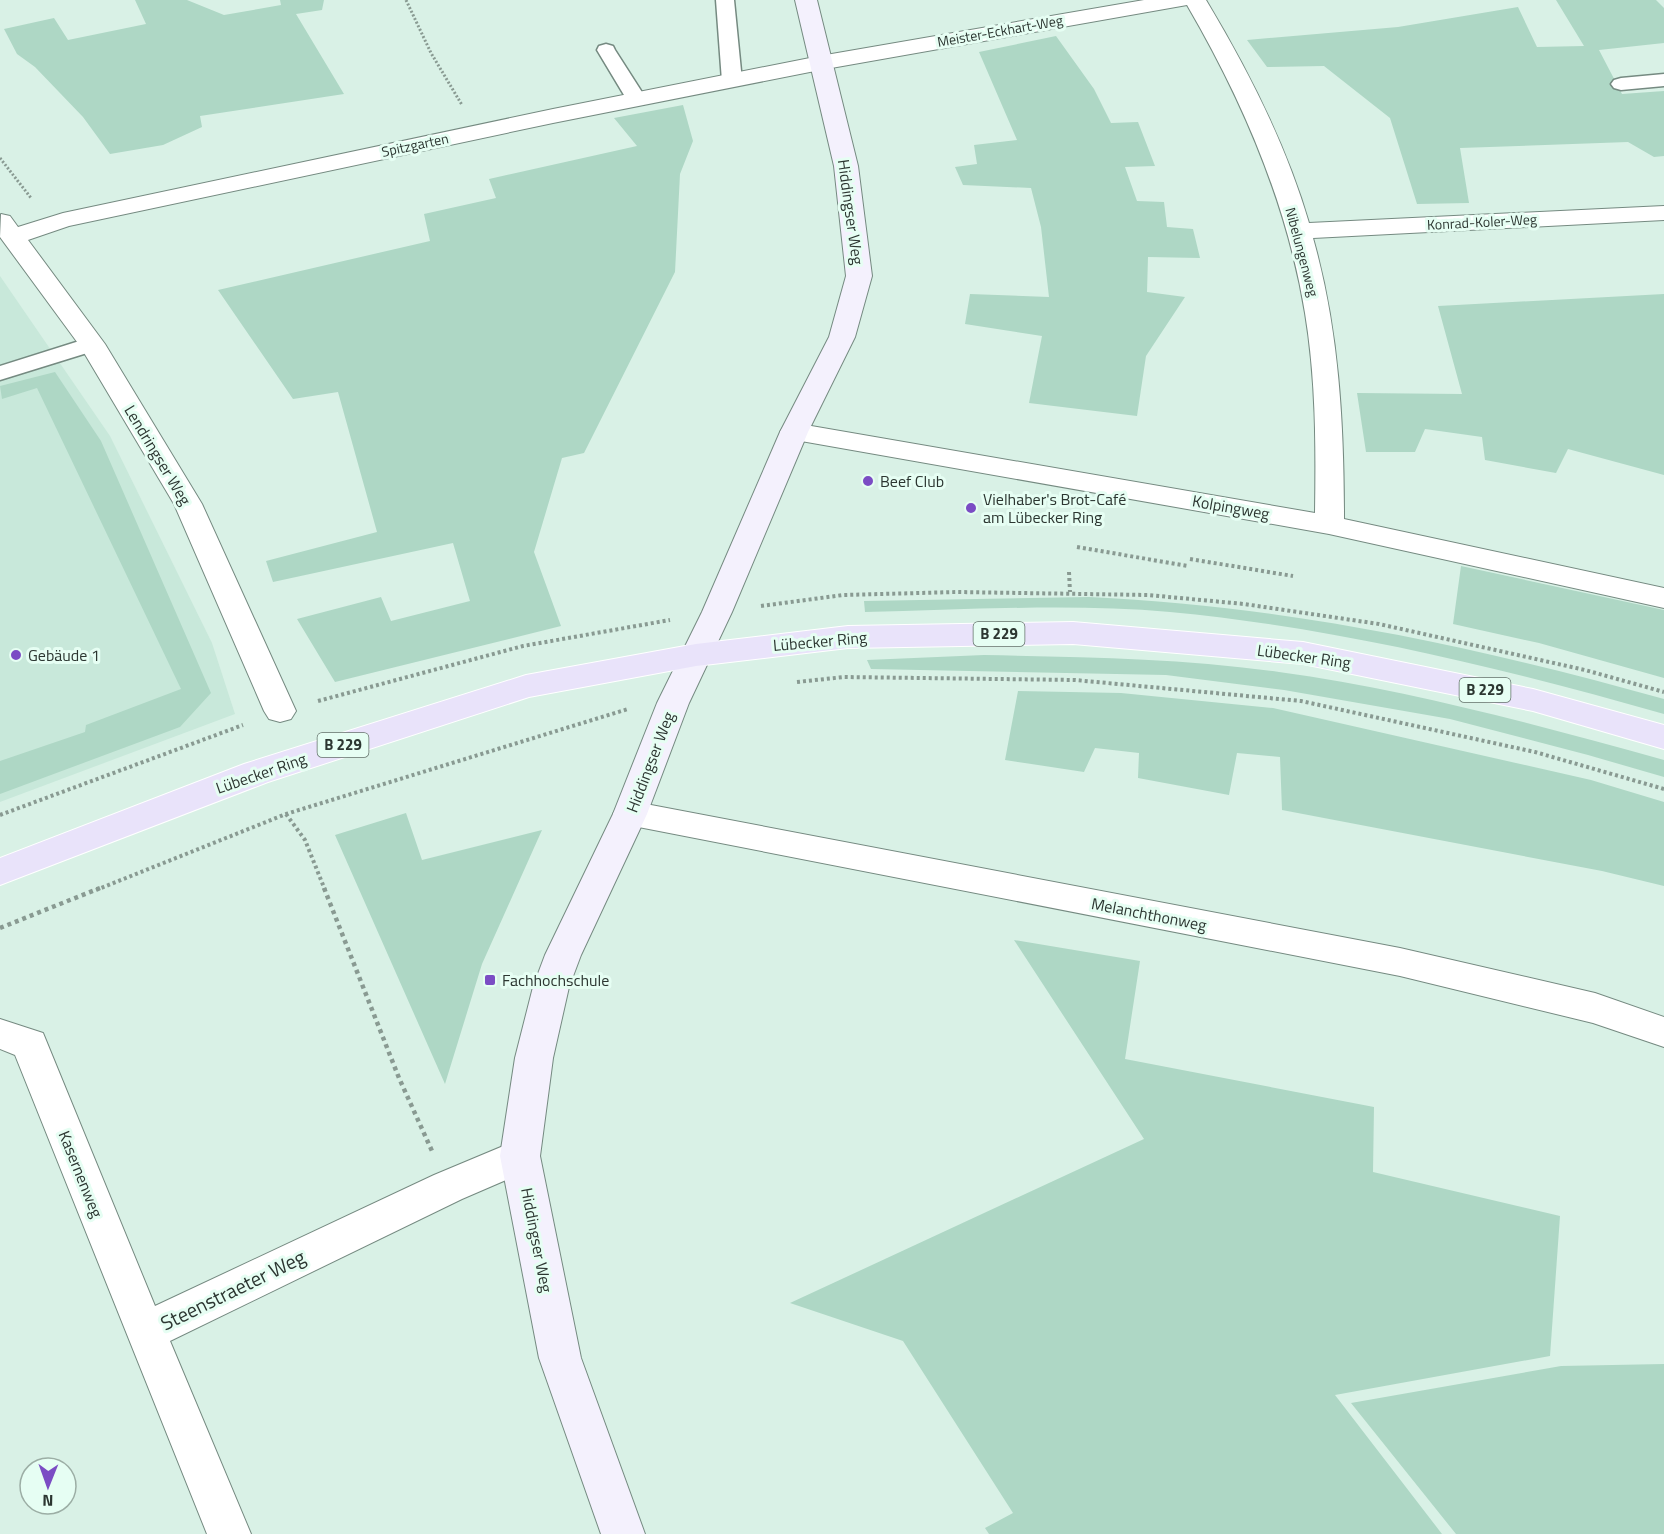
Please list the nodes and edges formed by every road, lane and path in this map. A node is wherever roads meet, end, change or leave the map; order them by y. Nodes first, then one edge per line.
1 (406, 0) edge
2 (725, 0) edge
3 (806, 0) edge
4 (1180, 0) edge
5 (1195, 0) edge
6 (606, 50) dead end
7 (820, 63) junction
8 (1664, 80) edge
9 (732, 81) junction
10 (1621, 84) dead end
11 (637, 100) junction
12 (478, 132) junction
13 (0, 158) edge
14 (1664, 213) edge
15 (63, 220) junction
16 (7, 228) edge
17 (1299, 231) junction
18 (92, 344) junction
19 (0, 374) edge
20 (794, 432) junction
21 (1329, 525) junction
22 (1077, 547) dead end
23 (1190, 559) dead end
24 (1188, 566) dead end
25 (1069, 572) dead end
26 (1293, 576) dead end
27 (1070, 592) dead end
28 (1664, 598) edge
29 (717, 612) junction
30 (696, 655) junction
31 (796, 682) dead end
32 (678, 694) junction
33 (280, 711) junction
34 (1664, 737) edge
35 (1664, 789) edge
36 (286, 814) junction
37 (630, 814) junction
38 (0, 815) edge
39 (0, 872) edge
40 (0, 928) edge
41 (1664, 1032) edge
42 (0, 1034) edge
43 (520, 1156) junction
44 (448, 1187) junction
45 (145, 1332) junction
46 (229, 1534) edge
47 (623, 1534) edge

1 - 12 path
2 - 9 lane
3 - 7 main road, Hiddingser Weg
4 - 7 street, Meister-Eckhart-Weg
5 - 17 street, Nibelungenweg
6 - 11 lane
7 - 9 street, Spitzgarten
7 - 20 main road, Hiddingser Weg
8 - 10 lane
9 - 11 street, Spitzgarten
11 - 12 street, Spitzgarten
12 - 15 street, Spitzgarten
13 - 15 path
14 - 17 street, Konrad-Koler-Weg
15 - 16 street, Spitzgarten
16 - 18 street, Lendringser Weg
17 - 21 street, Nibelungenweg
18 - 19 lane
18 - 33 street, Lendringser Weg
20 - 21 street, Kolpingweg
20 - 29 main road, Hiddingser Weg
21 - 28 street, Kolpingweg
22 - 24 path
23 - 26 path
25 - 27 path
29 - 30 main road, Hiddingser Weg
29 - 33 path
30 - 32 main road, Hiddingser Weg
30 - 34 main road, Lübecker Ring / B 229
30 - 39 main road, Lübecker Ring / B 229
31 - 35 path
32 - 36 path
32 - 37 main road, Hiddingser Weg
33 - 38 path
36 - 40 path
36 - 44 path
37 - 41 street, Melanchthonweg
37 - 43 main road, Hiddingser Weg
42 - 45 street, Kasernenweg
43 - 44 street, Steenstraeter Weg
43 - 47 main road, Hiddingser Weg
44 - 45 street, Steenstraeter Weg
45 - 46 street, Steenstraeter Weg

